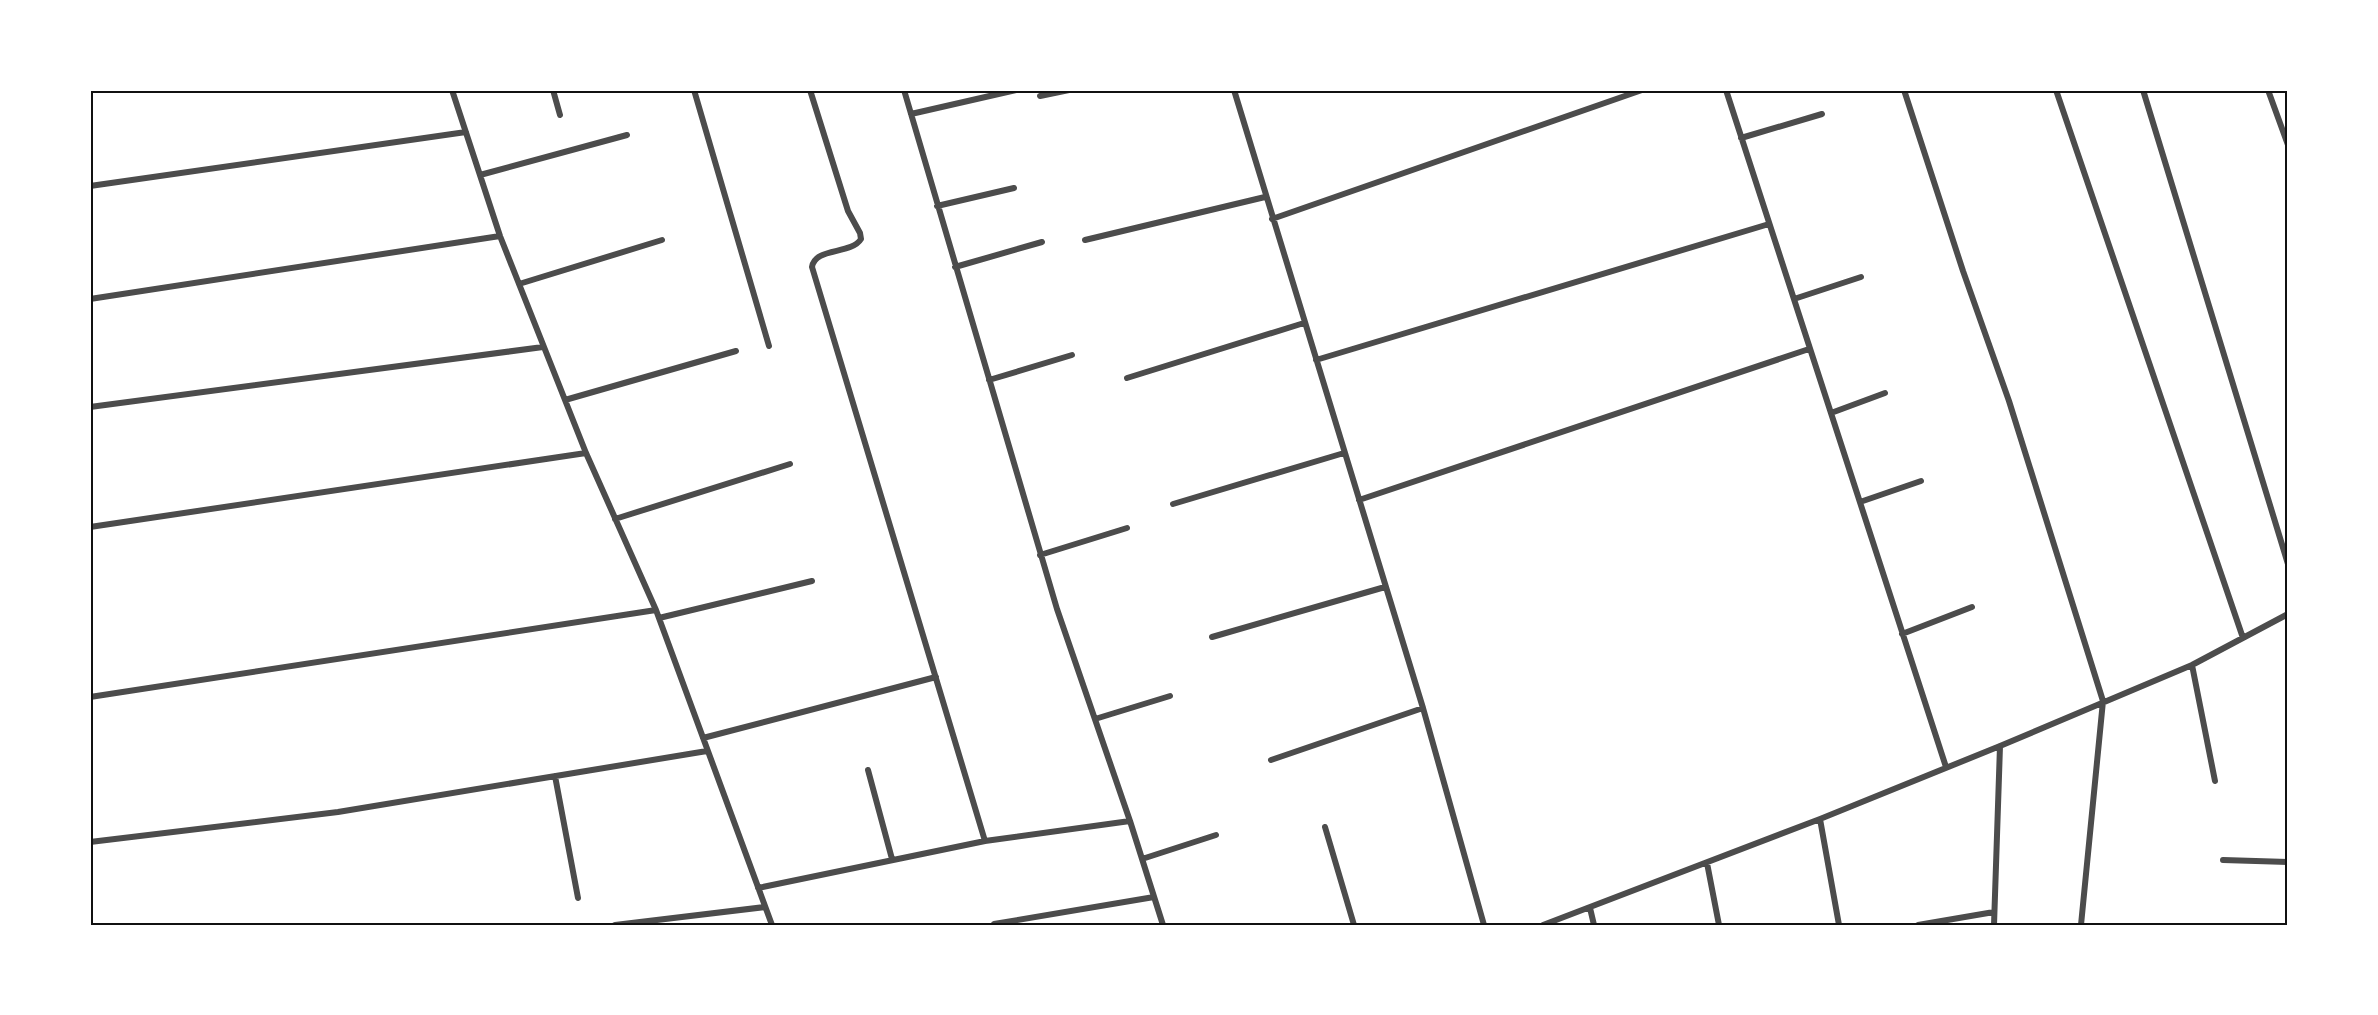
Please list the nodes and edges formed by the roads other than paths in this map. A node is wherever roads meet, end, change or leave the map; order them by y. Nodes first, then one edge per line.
1 (452, 90) edge
2 (553, 90) edge
3 (694, 90) edge
4 (810, 90) edge
5 (904, 90) edge
6 (1016, 90) edge
7 (1069, 90) edge
8 (1234, 90) edge
9 (1641, 90) edge
10 (1725, 90) edge
11 (1904, 90) edge
12 (2056, 90) edge
13 (2143, 90) edge
14 (2268, 90) edge
15 (1040, 96) dead end
16 (911, 114) junction
17 (1822, 114) dead end
18 (560, 115) dead end
19 (466, 132) junction
20 (627, 135) dead end
21 (1741, 138) junction
22 (2288, 145) edge
23 (480, 175) junction
24 (90, 186) edge
25 (1014, 188) dead end
26 (1265, 197) junction
27 (937, 206) junction
28 (1272, 219) junction
29 (1768, 224) junction
30 (501, 236) junction
31 (662, 240) dead end
32 (1085, 240) dead end
33 (1042, 242) dead end
34 (955, 267) junction
35 (1861, 277) dead end
36 (519, 284) junction
37 (90, 298) edge
38 (1794, 299) junction
39 (1304, 323) junction
40 (769, 346) dead end
41 (543, 347) junction
42 (1809, 349) junction
43 (736, 351) dead end
44 (1072, 355) dead end
45 (1316, 360) junction
46 (1127, 378) dead end
47 (988, 380) junction
48 (1886, 393) dead end
49 (565, 400) junction
50 (90, 406) edge
51 (1831, 413) junction
52 (586, 453) junction
53 (1344, 453) junction
54 (790, 464) dead end
55 (1921, 481) dead end
56 (1359, 500) junction
57 (1860, 502) junction
58 (1173, 504) dead end
59 (615, 519) junction
60 (90, 527) edge
61 (1127, 528) dead end
62 (1040, 555) junction
63 (2288, 564) edge
64 (812, 581) dead end
65 (1385, 586) junction
66 (1972, 607) dead end
67 (656, 610) junction
68 (2288, 614) edge
69 (659, 618) junction
70 (1902, 634) junction
71 (1212, 637) dead end
72 (2243, 638) junction
73 (2192, 665) junction
74 (936, 677) junction
75 (1170, 696) dead end
76 (90, 697) edge
77 (2103, 701) junction
78 (1423, 708) junction
79 (1095, 719) junction
80 (703, 738) junction
81 (2000, 746) junction
82 (707, 750) junction
83 (1271, 760) dead end
84 (1946, 767) junction
85 (868, 770) dead end
86 (555, 776) junction
87 (2215, 781) dead end
88 (1821, 819) junction
89 (1130, 821) junction
90 (1325, 827) dead end
91 (1216, 834) dead end
92 (985, 841) junction
93 (90, 842) edge
94 (892, 859) junction
95 (1142, 859) junction
96 (2223, 860) dead end
97 (2288, 862) edge
98 (1707, 863) junction
99 (758, 888) junction
100 (1154, 897) junction
101 (578, 898) dead end
102 (765, 907) junction
103 (1590, 908) junction
104 (1994, 912) junction
105 (993, 924) edge
106 (615, 925) edge
107 (772, 925) edge
108 (1163, 925) edge
109 (1354, 925) edge
110 (1484, 925) edge
111 (1544, 925) edge
112 (1594, 925) edge
113 (1719, 925) edge
114 (1839, 925) edge
115 (1918, 925) edge
116 (1994, 925) edge
117 (2081, 925) edge

1 - 19 street
2 - 18 street
3 - 40 street
4 - 74 street
5 - 16 street
6 - 16 street
7 - 15 street
8 - 26 street
9 - 28 street
10 - 21 street
11 - 77 street
12 - 72 street
13 - 63 street
14 - 22 street
16 - 27 street
17 - 21 street
19 - 23 street
19 - 24 street
20 - 23 street
21 - 29 street
23 - 30 street
25 - 27 street
26 - 28 street
26 - 32 street
27 - 34 street
28 - 39 street
29 - 38 street
29 - 45 street
30 - 36 street
30 - 37 street
31 - 36 street
33 - 34 street
34 - 47 street
35 - 38 street
36 - 41 street
38 - 42 street
39 - 45 street
39 - 46 street
41 - 49 street
41 - 50 street
42 - 51 street
42 - 56 street
43 - 49 street
44 - 47 street
45 - 53 street
47 - 62 street
48 - 51 street
49 - 52 street
51 - 57 street
52 - 59 street
52 - 60 street
53 - 56 street
53 - 58 street
54 - 59 street
55 - 57 street
56 - 65 street
57 - 70 street
59 - 67 street
61 - 62 street
62 - 79 street
64 - 69 street
65 - 71 street
65 - 78 street
66 - 70 street
67 - 69 street
67 - 76 street
68 - 72 street
69 - 80 street
70 - 84 street
72 - 73 street
73 - 77 street
73 - 87 street
74 - 80 street
74 - 92 street
75 - 79 street
77 - 81 street
77 - 117 street
78 - 83 street
78 - 110 street
79 - 89 street
80 - 82 street
81 - 84 street
81 - 104 street
82 - 86 street
82 - 99 street
84 - 88 street
85 - 94 street
86 - 93 street
86 - 101 street
88 - 98 street
88 - 114 street
89 - 92 street
89 - 95 street
90 - 109 street
91 - 95 street
92 - 94 street
94 - 99 street
95 - 100 street
96 - 97 street
98 - 103 street
98 - 113 street
99 - 102 street
100 - 105 street
100 - 108 street
102 - 106 street
102 - 107 street
103 - 111 street
103 - 112 street
104 - 115 street
104 - 116 street

